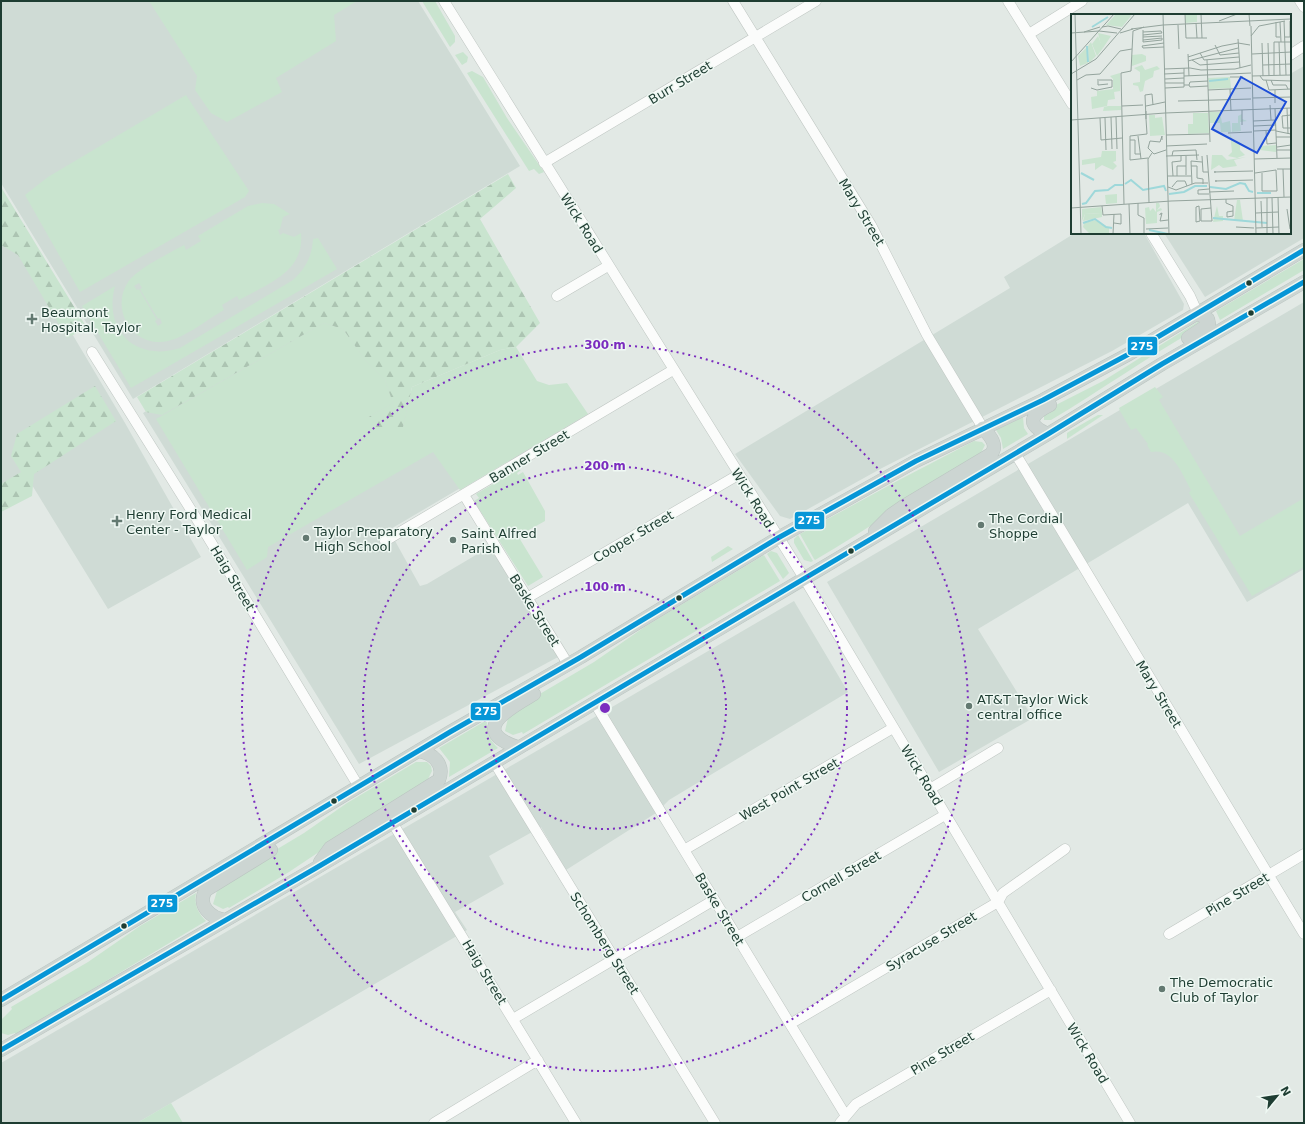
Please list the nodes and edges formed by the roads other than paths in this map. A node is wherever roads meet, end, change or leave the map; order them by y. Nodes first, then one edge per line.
1 (444, 1) edge
2 (732, 1) edge
3 (816, 1) edge
4 (1008, 1) edge
5 (1082, 1) edge
6 (1300, 1) edge
7 (1304, 7) edge
8 (1029, 34) junction
9 (755, 38) junction
10 (1304, 46) edge
11 (1291, 54) edge
12 (1071, 102) edge
13 (544, 163) junction
14 (1153, 234) edge
15 (1304, 250) edge
16 (608, 266) junction
17 (1304, 282) edge
18 (557, 296) dead end
19 (1198, 314) junction
20 (92, 352) dead end
21 (1130, 354) junction
22 (673, 370) junction
23 (1125, 387) junction
24 (983, 428) junction
25 (1048, 434) junction
26 (1015, 453) junction
27 (738, 475) junction
28 (464, 495) junction
29 (778, 538) junction
30 (385, 541) dead end
31 (862, 544) junction
32 (804, 578) junction
33 (527, 598) junction
34 (609, 640) junction
35 (568, 664) junction
36 (594, 702) junction
37 (893, 728) junction
38 (518, 747) junction
39 (998, 748) dead end
40 (418, 751) junction
41 (494, 762) junction
42 (359, 787) junction
43 (930, 789) junction
44 (344, 796) junction
45 (945, 815) junction
46 (392, 822) junction
47 (1065, 849) dead end
48 (684, 850) junction
49 (1304, 854) edge
50 (316, 868) junction
51 (1268, 875) junction
52 (714, 900) junction
53 (998, 902) junction
54 (225, 920) junction
55 (1169, 934) dead end
56 (1304, 934) edge
57 (107, 937) junction
58 (737, 937) junction
59 (615, 959) junction
60 (1051, 990) junction
61 (1, 1000) edge
62 (1, 1010) edge
63 (513, 1019) junction
64 (790, 1024) junction
65 (3, 1047) edge
66 (538, 1060) junction
67 (843, 1120) edge
68 (434, 1123) edge
69 (576, 1123) edge
70 (715, 1123) edge
71 (1130, 1123) edge

1 - 13 street, Wick Road
2 - 9 street, Mary Street
3 - 9 street, Burr Street
4 - 8 street
5 - 8 street
6 - 7 street
8 - 12 street
9 - 13 street, Burr Street
9 - 24 street, Mary Street
10 - 11 street
13 - 16 street, Wick Road
14 - 19 street
15 - 19 main road
16 - 18 street
16 - 22 street, Wick Road
17 - 23 main road
19 - 21 main road
19 - 23 main road
20 - 42 street, Haig Street
21 - 24 main road
21 - 25 main road
22 - 27 street, Wick Road
22 - 28 street, Banner Street
23 - 25 main road
24 - 29 main road
24 - 31 main road
25 - 26 main road
26 - 31 main road
26 - 51 street, Mary Street
27 - 29 street, Wick Road
27 - 33 street, Cooper Street
28 - 30 street, Banner Street
28 - 33 street, Baske Street
29 - 32 street, Wick Road
29 - 34 main road
31 - 32 main road
32 - 36 main road
32 - 37 street, Wick Road
33 - 35 street, Baske Street
34 - 35 main road
34 - 38 main road
35 - 40 main road
36 - 38 main road
36 - 48 street, Baske Street
37 - 43 street, Wick Road
37 - 48 street, West Point Street
38 - 41 main road
39 - 43 street
40 - 42 main road
40 - 50 main road
41 - 46 main road
41 - 59 street, Schomberg Street
42 - 44 main road
43 - 45 street, Wick Road
44 - 54 main road
44 - 57 main road
45 - 53 street, Wick Road
45 - 58 street, Cornell Street
46 - 50 main road
46 - 63 street, Haig Street
47 - 53 street, Syracuse Street
48 - 52 street, Baske Street
49 - 51 street, Pine Street
50 - 54 main road
51 - 55 street, Pine Street
51 - 56 street, Mary Street
52 - 58 street, Baske Street
52 - 59 street
53 - 60 street, Wick Road
53 - 64 street, Syracuse Street
54 - 65 main road
57 - 61 main road
57 - 62 main road
58 - 64 street, Baske Street
59 - 63 street
59 - 70 street, Schomberg Street
60 - 67 street, Pine Street
60 - 71 street, Wick Road
63 - 66 street, Haig Street
64 - 67 street, Baske Street
66 - 68 street
66 - 69 street, Haig Street

